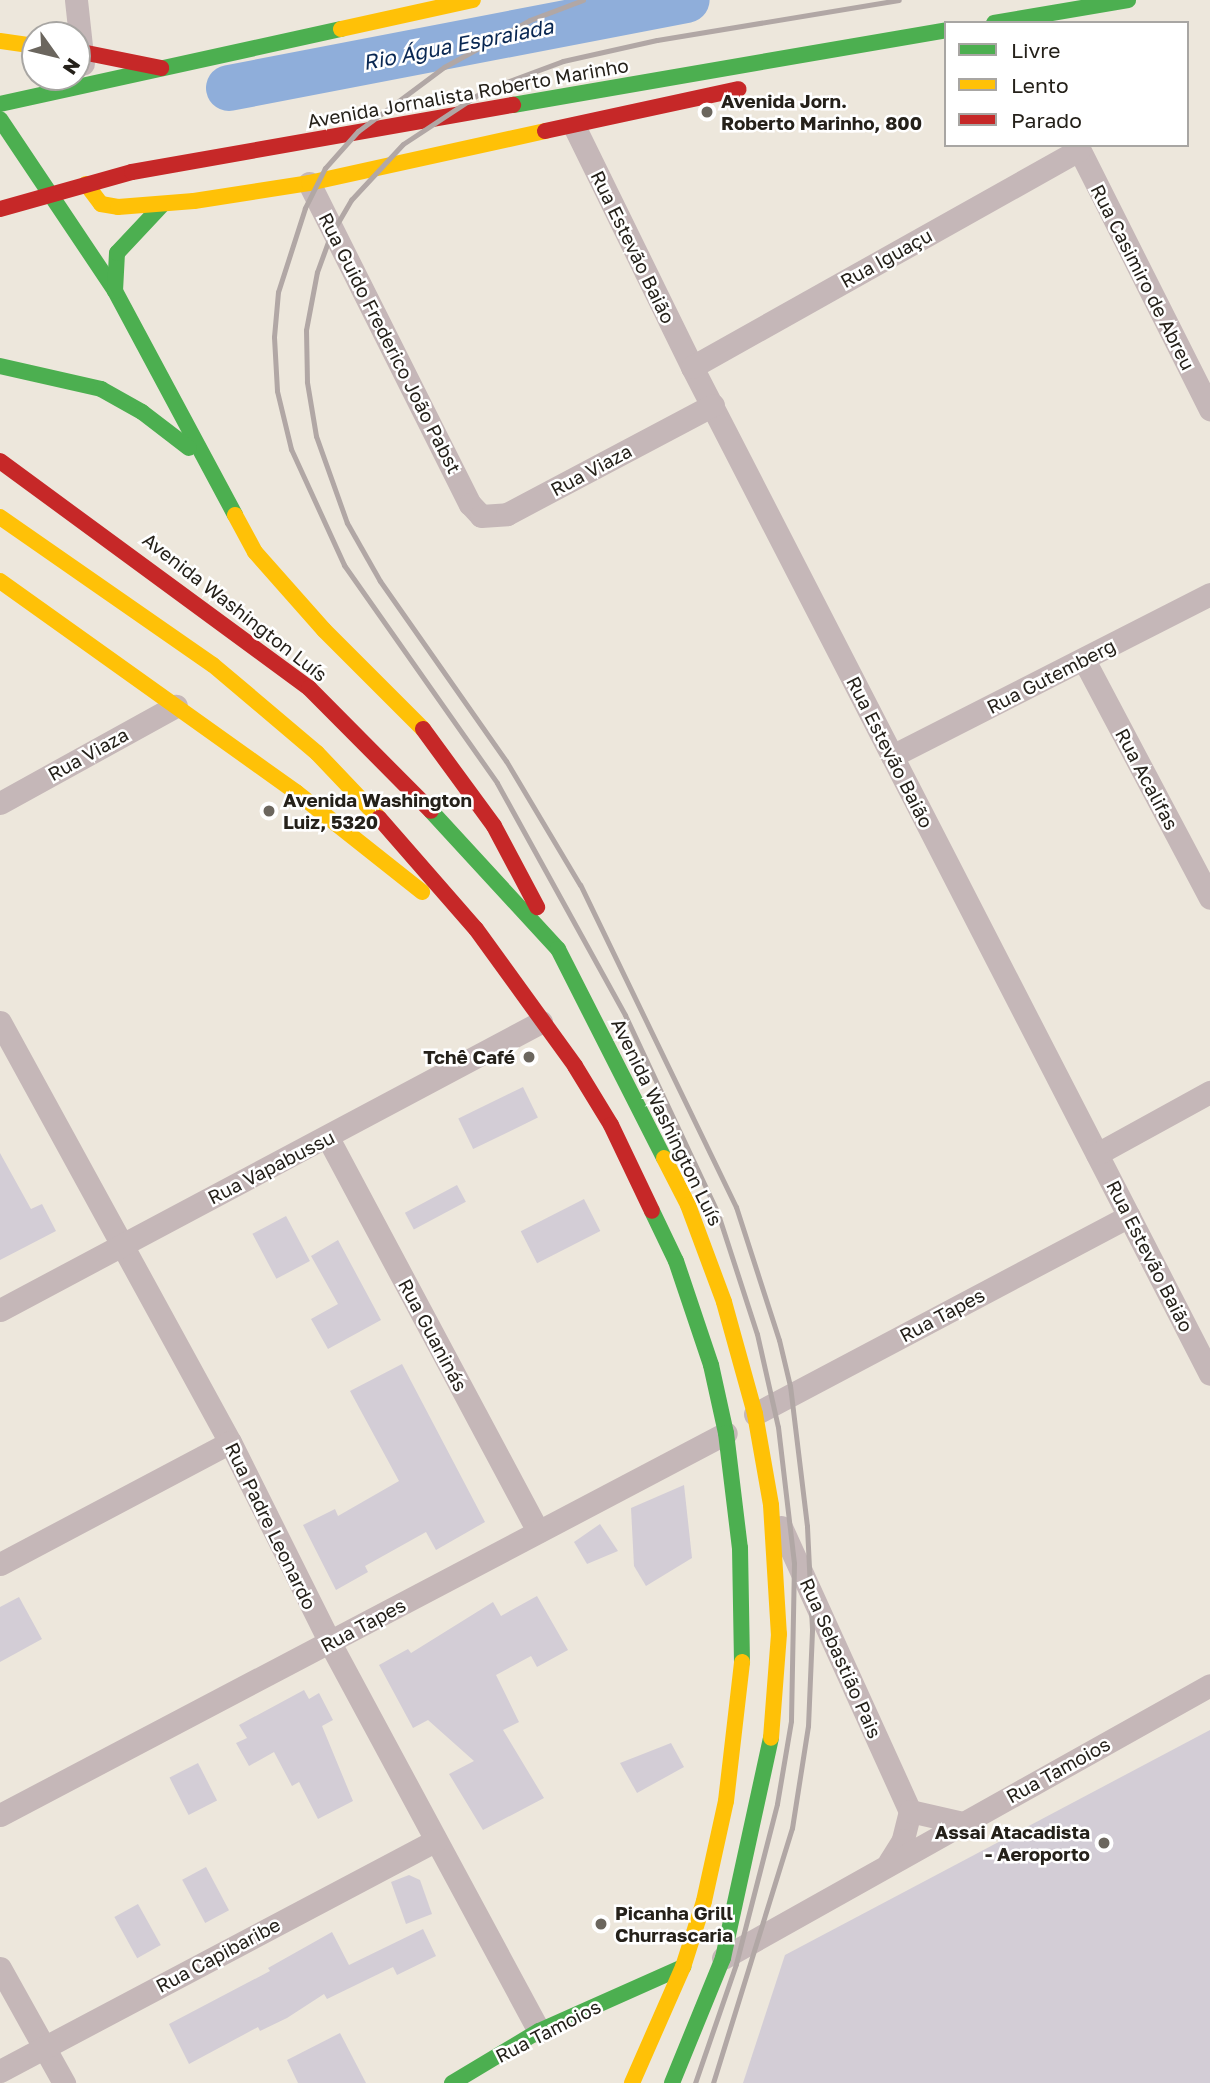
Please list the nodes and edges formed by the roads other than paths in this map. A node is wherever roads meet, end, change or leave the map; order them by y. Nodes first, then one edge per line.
1 (76, 0) edge
2 (473, 0) edge
3 (1128, 0) edge
4 (1027, 20) edge
5 (77, 21) edge
6 (944, 30) edge
7 (0, 41) edge
8 (857, 43) junction
9 (21, 44) edge
10 (91, 54) edge
11 (161, 68) junction
12 (829, 68) dead end
13 (91, 83) edge
14 (762, 85) dead end
15 (56, 91) edge
16 (0, 104) edge
17 (0, 119) edge
18 (575, 128) junction
19 (1078, 147) edge
20 (309, 183) junction
21 (86, 184) junction
22 (51, 194) junction
23 (162, 205) junction
24 (0, 209) edge
25 (115, 291) junction
26 (0, 366) edge
27 (692, 367) junction
28 (713, 405) junction
29 (1210, 409) edge
30 (199, 456) junction
31 (0, 461) edge
32 (470, 504) joint
33 (6, 521) edge
34 (0, 581) edge
35 (1210, 594) edge
36 (1084, 660) junction
37 (176, 706) junction
38 (892, 756) junction
39 (0, 803) edge
40 (1210, 898) edge
41 (476, 929) junction
42 (558, 949) junction
43 (0, 1022) edge
44 (541, 1022) junction
45 (1210, 1092) edge
46 (328, 1138) junction
47 (1097, 1154) junction
48 (1129, 1216) junction
49 (122, 1244) junction
50 (0, 1310) edge
51 (1210, 1374) edge
52 (755, 1414) junction
53 (726, 1433) junction
54 (230, 1442) junction
55 (771, 1505) junction
56 (538, 1531) junction
57 (0, 1564) edge
58 (330, 1643) junction
59 (1210, 1685) edge
60 (910, 1811) junction
61 (0, 1815) edge
62 (963, 1823) junction
63 (436, 1840) junction
64 (887, 1866) junction
65 (723, 1958) junction
66 (683, 1967) junction
67 (0, 1968) edge
68 (539, 2031) junction
69 (44, 2047) junction
70 (0, 2071) edge
71 (64, 2083) edge
72 (456, 2083) edge
73 (632, 2083) edge
74 (672, 2083) edge

1 - 5 street
2 - 11 main road
3 - 4 main road
6 - 8 main road, Avenida Jornalista Roberto Marinho
7 - 9 main road
8 - 12 main road
8 - 21 main road, Avenida Jornalista Roberto Marinho
10 - 11 main road
11 - 13 main road
14 - 18 main road
15 - 16 main road
17 - 22 main road
18 - 20 main road
18 - 27 street, Rua Estevão Baião
19 - 27 street, Rua Iguaçu
19 - 29 street, Rua Casimiro de Abreu
20 - 23 main road
20 - 32 street, Rua Guido Frederico João Pabst
21 - 22 main road, Avenida Jornalista Roberto Marinho
21 - 23 main road
22 - 24 main road, Avenida Jornalista Roberto Marinho
22 - 25 main road
23 - 25 main road
25 - 30 main road
26 - 30 main road
27 - 28 street, Rua Estevão Baião
28 - 32 street, Rua Viaza
28 - 38 street, Rua Estevão Baião
30 - 42 main road
31 - 42 main road, Avenida Washington Luís
33 - 41 main road
34 - 37 main road
35 - 36 street, Rua Gutemberg
36 - 38 street, Rua Gutemberg
36 - 40 street, Rua Acalifas
37 - 39 street, Rua Viaza
37 - 41 main road
38 - 47 street, Rua Estevão Baião
41 - 44 main road
42 - 52 main road, Avenida Washington Luís
43 - 49 street, Rua Padre Leonardo
44 - 46 street, Rua Vapabussu
44 - 53 main road
45 - 47 street
46 - 49 street, Rua Vapabussu
46 - 56 street, Rua Guaninás
47 - 48 street, Rua Estevão Baião
48 - 51 street, Rua Estevão Baião
48 - 52 street, Rua Tapes
49 - 50 street, Rua Vapabussu
49 - 54 street, Rua Padre Leonardo
52 - 55 main road, Avenida Washington Luís
53 - 56 street, Rua Tapes
53 - 66 main road
54 - 57 street
54 - 58 street, Rua Padre Leonardo
55 - 60 street, Rua Sebastião Pais
55 - 65 main road, Avenida Washington Luís
56 - 58 street, Rua Tapes
58 - 61 street, Rua Tapes
58 - 63 street, Rua Padre Leonardo
59 - 62 street, Rua Tamoios
60 - 62 street
60 - 64 street
62 - 64 street, Rua Tamoios
63 - 68 street, Rua Padre Leonardo
63 - 69 street, Rua Capibaribe
64 - 65 street, Rua Tamoios
65 - 74 main road, Avenida Washington Luís
66 - 68 main road, Rua Tamoios
66 - 73 main road
67 - 69 street
68 - 72 main road, Rua Tamoios
69 - 70 street, Rua Capibaribe
69 - 71 street

